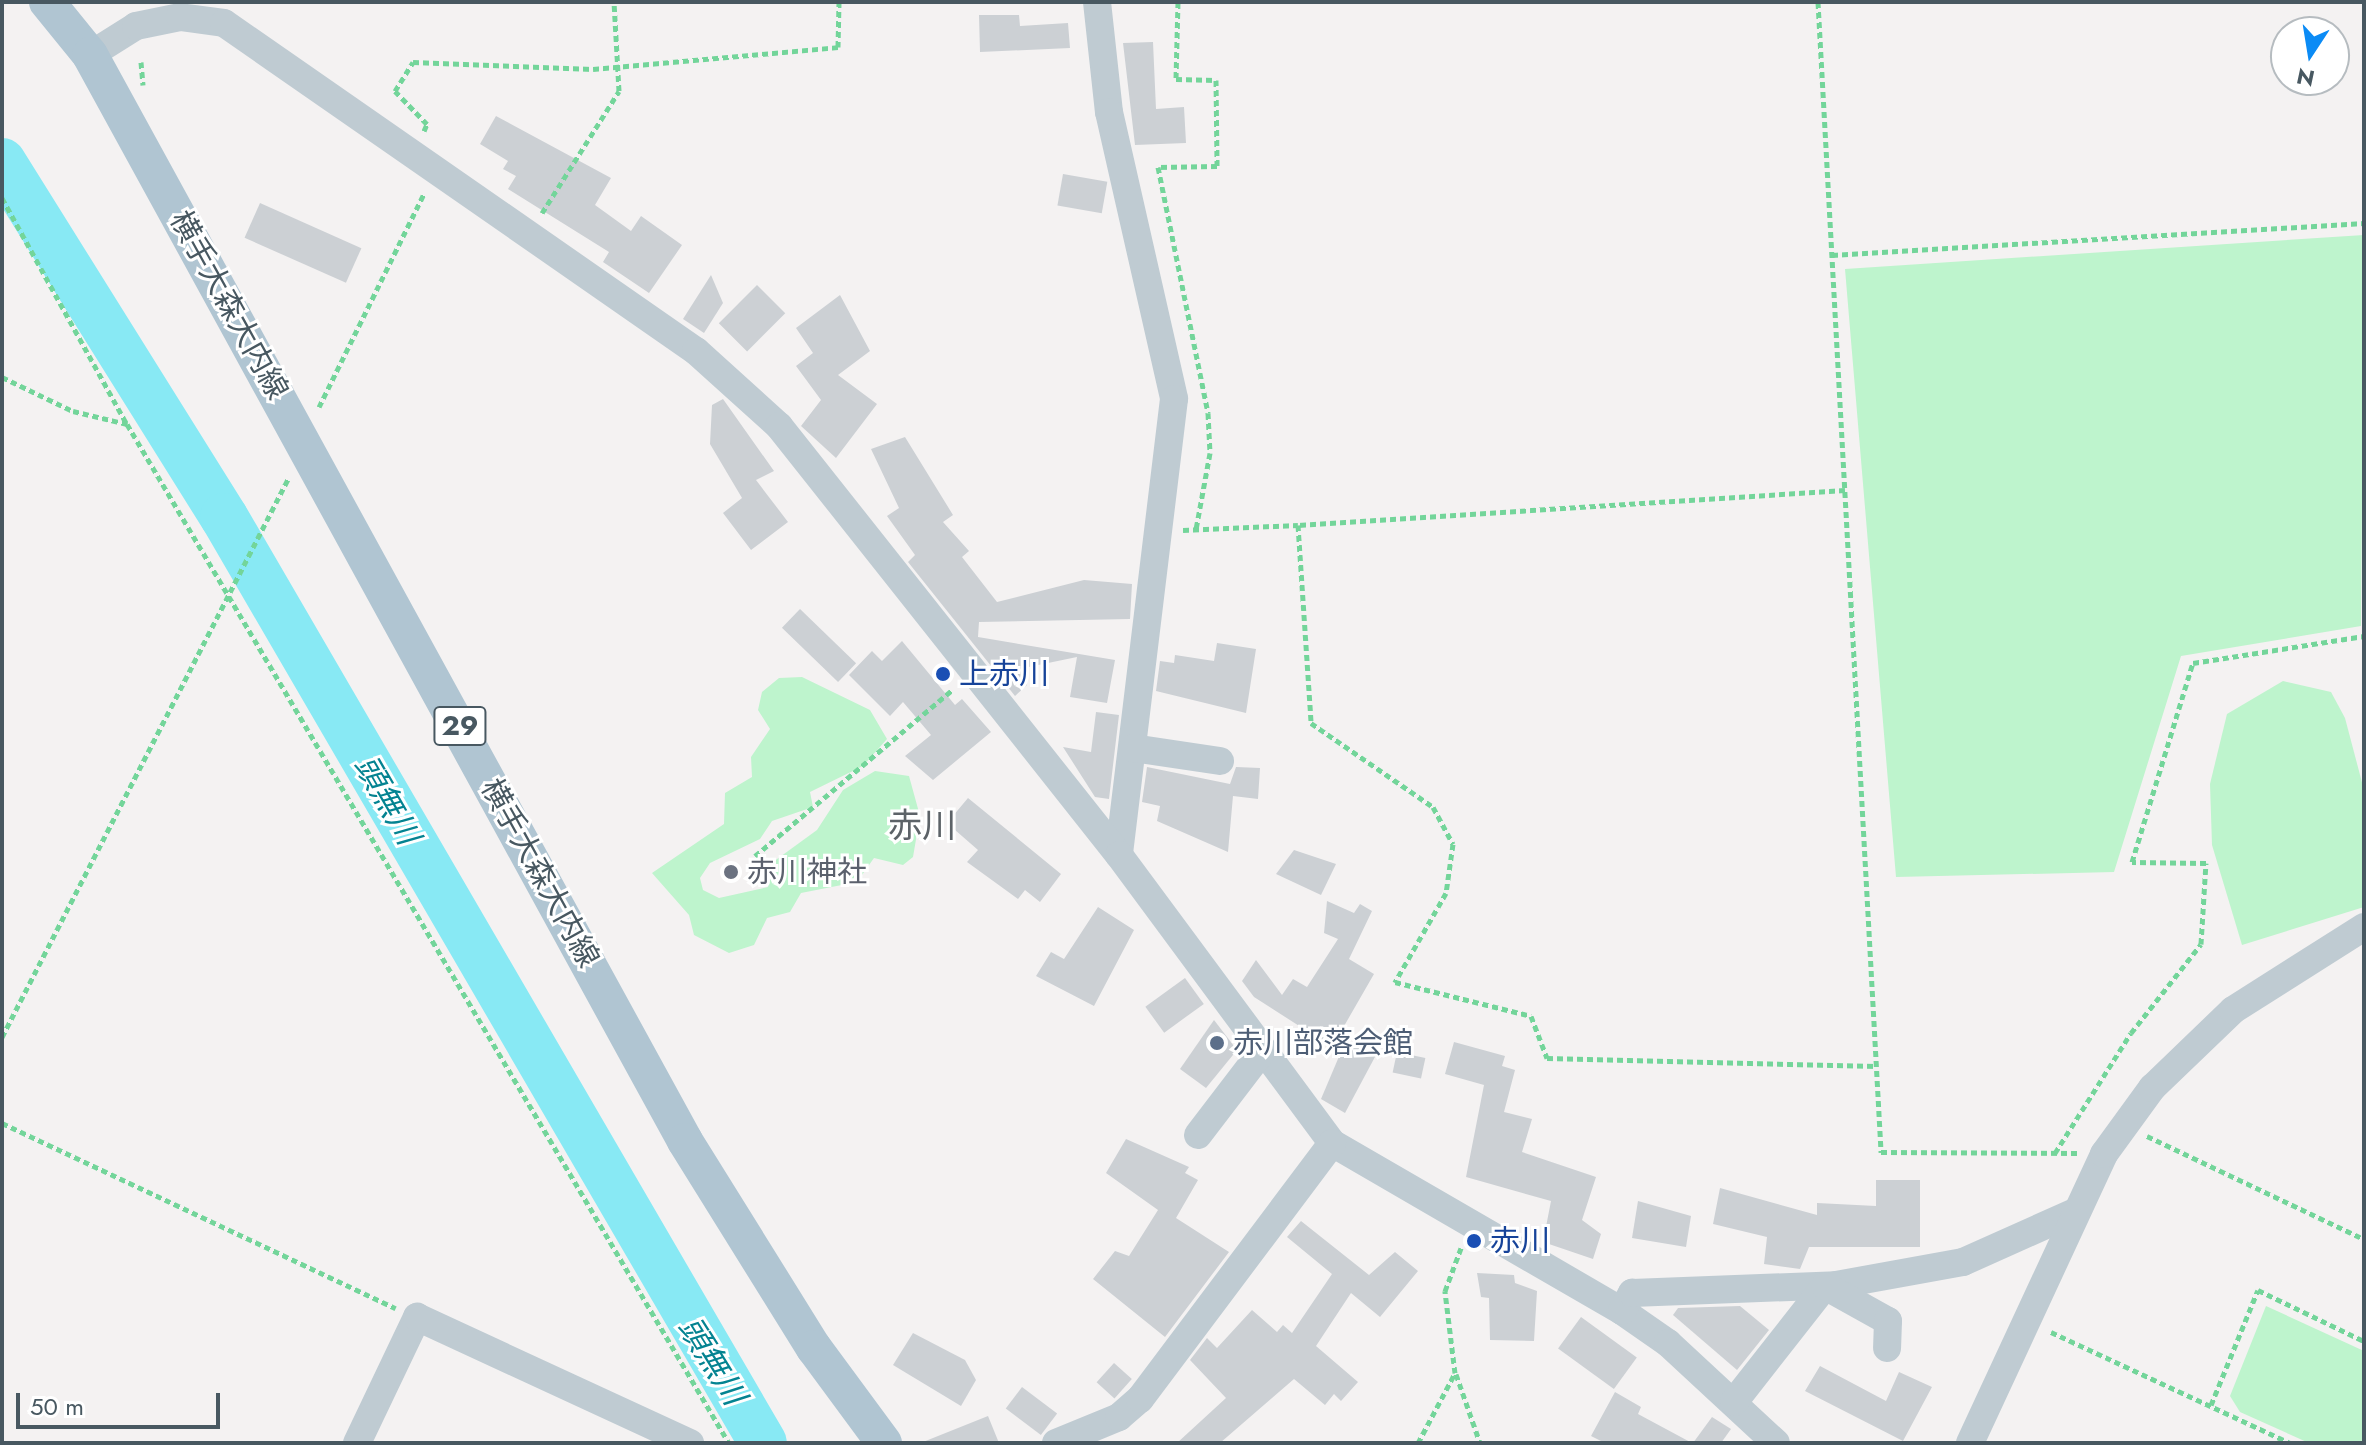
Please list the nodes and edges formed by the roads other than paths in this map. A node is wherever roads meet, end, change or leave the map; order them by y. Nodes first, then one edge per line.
1 (47, 2) edge
2 (1097, 2) edge
3 (90, 55) junction
4 (1133, 748) junction
5 (1220, 761) dead end
6 (1119, 855) junction
7 (2364, 927) edge
8 (1263, 1050) junction
9 (1198, 1135) dead end
10 (1332, 1143) junction
11 (2077, 1211) junction
12 (1825, 1286) junction
13 (1622, 1311) junction
14 (1887, 1348) dead end
15 (1734, 1402) junction
16 (357, 1443) edge
17 (690, 1443) edge
18 (884, 1443) edge
19 (1056, 1443) edge
20 (1776, 1443) edge
21 (1970, 1443) edge

1 - 3 main road, 横手大森大内線 / 29
2 - 4 street
3 - 6 street
3 - 18 main road, 横手大森大内線 / 29
4 - 5 street
4 - 6 street
6 - 8 street
7 - 11 street
8 - 9 street
8 - 10 street
10 - 13 street
10 - 19 street
11 - 12 street
11 - 21 street
12 - 13 street
12 - 14 street
12 - 15 street
13 - 15 street
15 - 20 street
16 - 17 street

